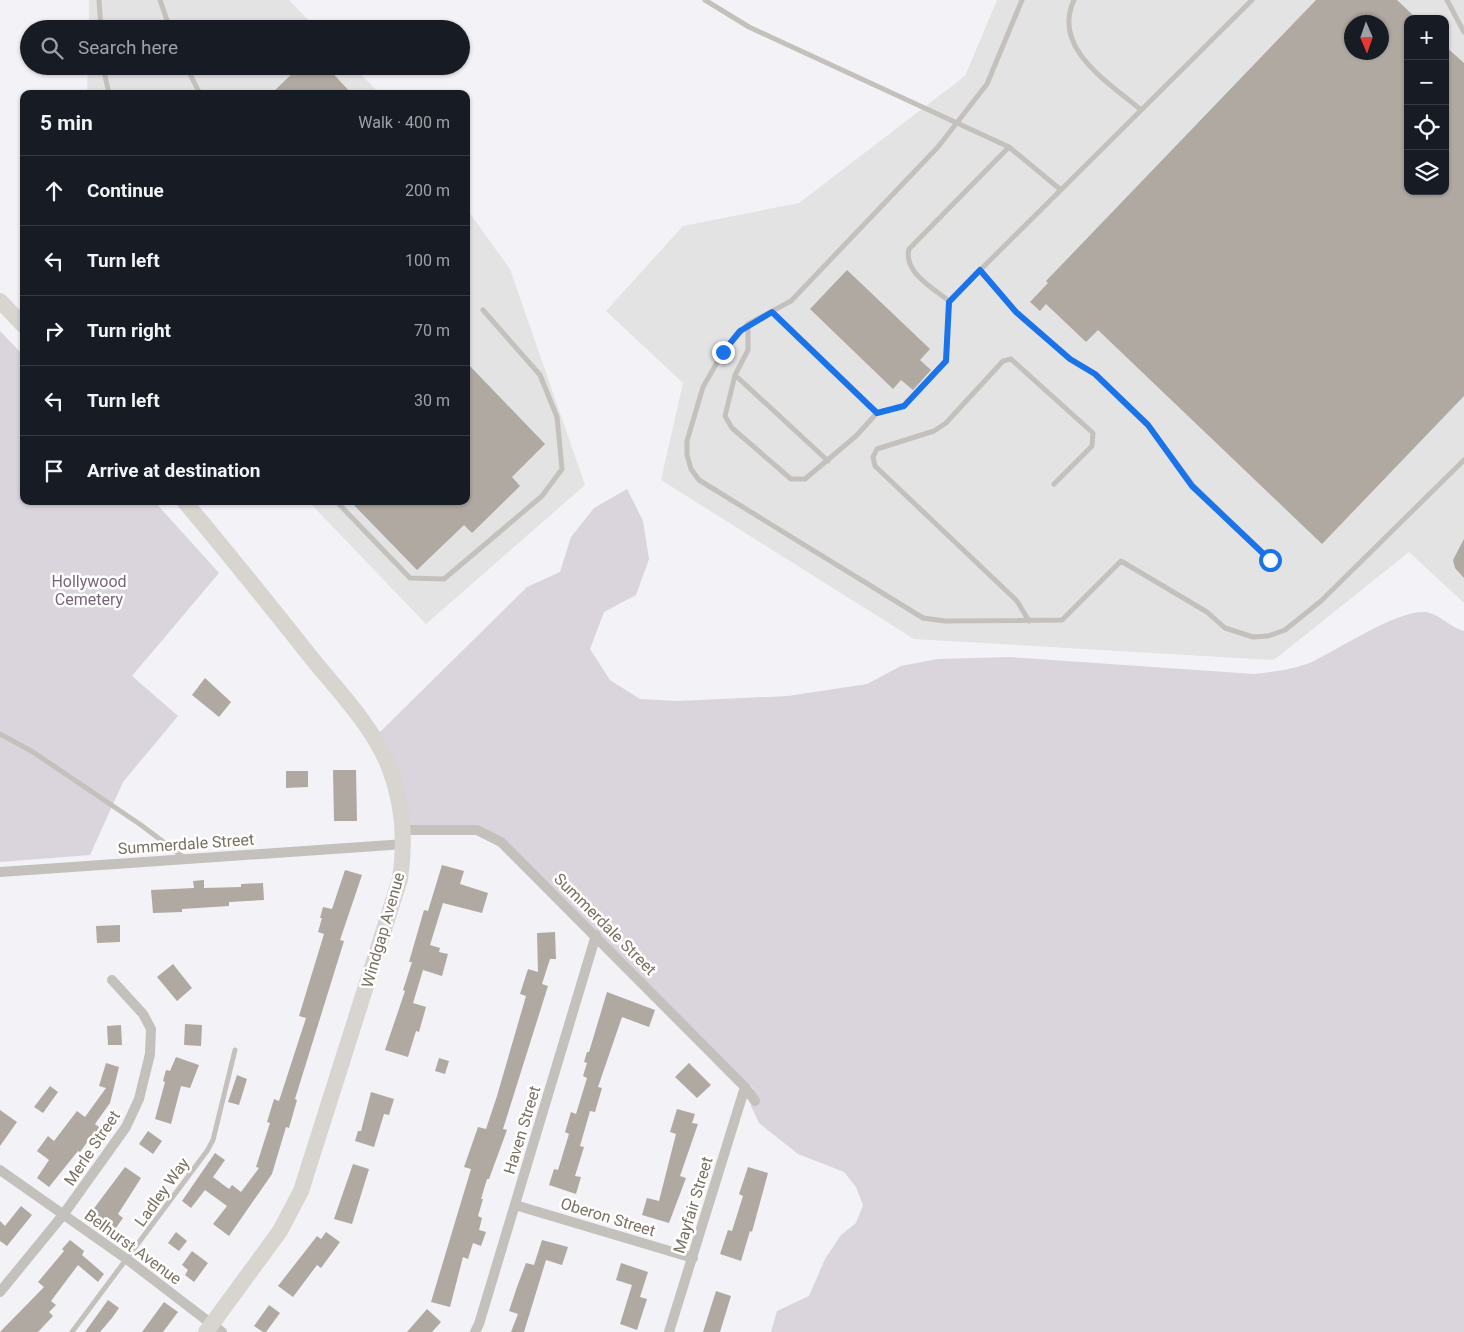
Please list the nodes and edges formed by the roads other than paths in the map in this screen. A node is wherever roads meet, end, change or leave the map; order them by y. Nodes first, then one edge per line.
1 (99, 0) edge
2 (160, 0) edge
3 (704, 0) edge
4 (1022, 0) edge
5 (1074, 0) edge
6 (1252, 0) edge
7 (1447, 0) edge
8 (100, 20) edge
9 (167, 20) edge
10 (1464, 32) edge
11 (105, 75) edge
12 (190, 75) edge
13 (108, 90) edge
14 (198, 90) edge
15 (1141, 110) junction
16 (959, 122) junction
17 (1009, 146) junction
18 (1060, 190) junction
19 (980, 270) junction
20 (0, 301) edge
21 (949, 302) junction
22 (483, 310) dead end
23 (772, 312) junction
24 (20, 322) edge
25 (748, 324) junction
26 (735, 375) junction
27 (877, 413) junction
28 (1464, 460) edge
29 (828, 461) junction
30 (1054, 484) dead end
31 (187, 505) edge
32 (340, 505) edge
33 (1270, 560) dead end
34 (1029, 621) junction
35 (0, 734) edge
36 (404, 837) junction
37 (187, 859) junction
38 (0, 872) edge
39 (596, 935) junction
40 (112, 980) dead end
41 (235, 1050) dead end
42 (745, 1087) junction
43 (755, 1102) dead end
44 (0, 1170) edge
45 (515, 1205) junction
46 (63, 1215) junction
47 (693, 1258) junction
48 (128, 1260) junction
49 (0, 1292) edge
50 (213, 1329) edge
51 (72, 1332) edge
52 (475, 1332) edge
53 (670, 1332) edge

1 - 8 lane
2 - 9 lane
3 - 16 lane
4 - 16 lane
5 - 15 lane
6 - 15 lane
7 - 10 lane
11 - 13 lane
12 - 14 lane
15 - 18 lane
16 - 17 lane
16 - 23 lane
17 - 18 lane
17 - 21 lane
18 - 19 lane
19 - 21 lane
19 - 33 lane
20 - 24 main road
21 - 27 lane
22 - 32 lane
23 - 25 lane
23 - 27 lane
25 - 26 lane
25 - 34 lane
26 - 29 lane
26 - 29 lane
27 - 29 lane
28 - 34 lane
30 - 34 lane
31 - 36 main road, Windgap Avenue
35 - 37 lane
36 - 37 street, Summerdale Street
36 - 39 street, Summerdale Street
36 - 50 main road, Windgap Avenue
37 - 38 street, Summerdale Street
39 - 42 street, Summerdale Street
39 - 45 street, Haven Street
40 - 46 street, Merle Street
41 - 48 lane, Ladley Way
42 - 43 street, Summerdale Street
42 - 47 street, Mayfair Street
44 - 46 street, Belhurst Avenue
45 - 47 street, Oberon Street
45 - 52 street, Haven Street
46 - 48 street, Belhurst Avenue
46 - 49 street, Merle Street
47 - 53 street, Mayfair Street
48 - 50 street, Belhurst Avenue
48 - 51 lane, Ladley Way

